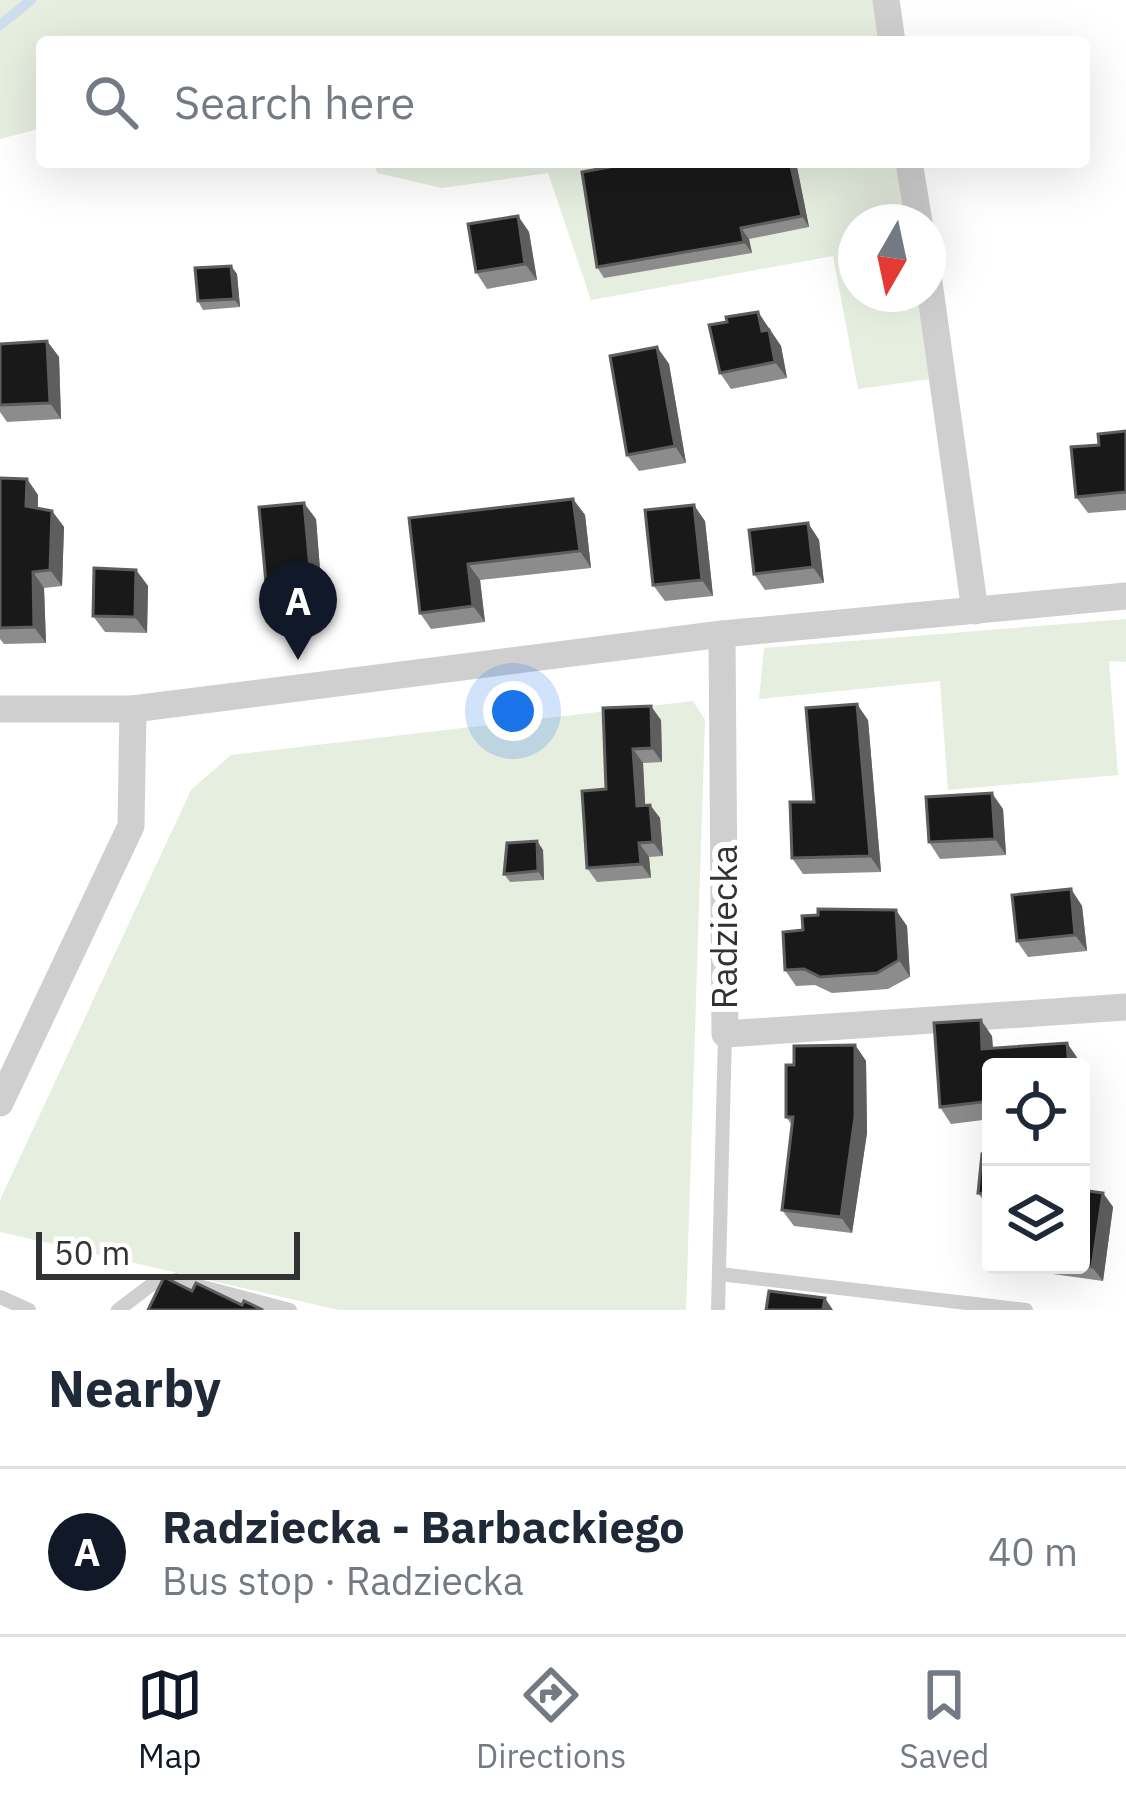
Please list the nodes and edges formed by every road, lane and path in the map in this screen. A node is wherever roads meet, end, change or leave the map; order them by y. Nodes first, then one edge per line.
1 (886, 0) edge
2 (891, 36) edge
3 (911, 168) edge
4 (916, 204) edge
5 (933, 312) edge
6 (1126, 596) edge
7 (975, 610) junction
8 (722, 634) junction
9 (0, 710) edge
10 (133, 710) junction
11 (1126, 1007) edge
12 (725, 1034) junction
13 (0, 1103) edge
14 (719, 1274) junction
15 (0, 1297) edge
16 (29, 1310) edge
17 (118, 1310) edge
18 (290, 1310) edge
19 (718, 1310) edge
20 (1026, 1310) edge

1 - 2 street
3 - 4 street
5 - 7 street
6 - 7 street
7 - 8 street
8 - 10 street
8 - 12 street, Radziecka
9 - 10 street
10 - 13 street
11 - 12 street, Radziecka
12 - 14 lane
14 - 19 lane
14 - 20 lane
15 - 16 lane
17 - 18 lane

